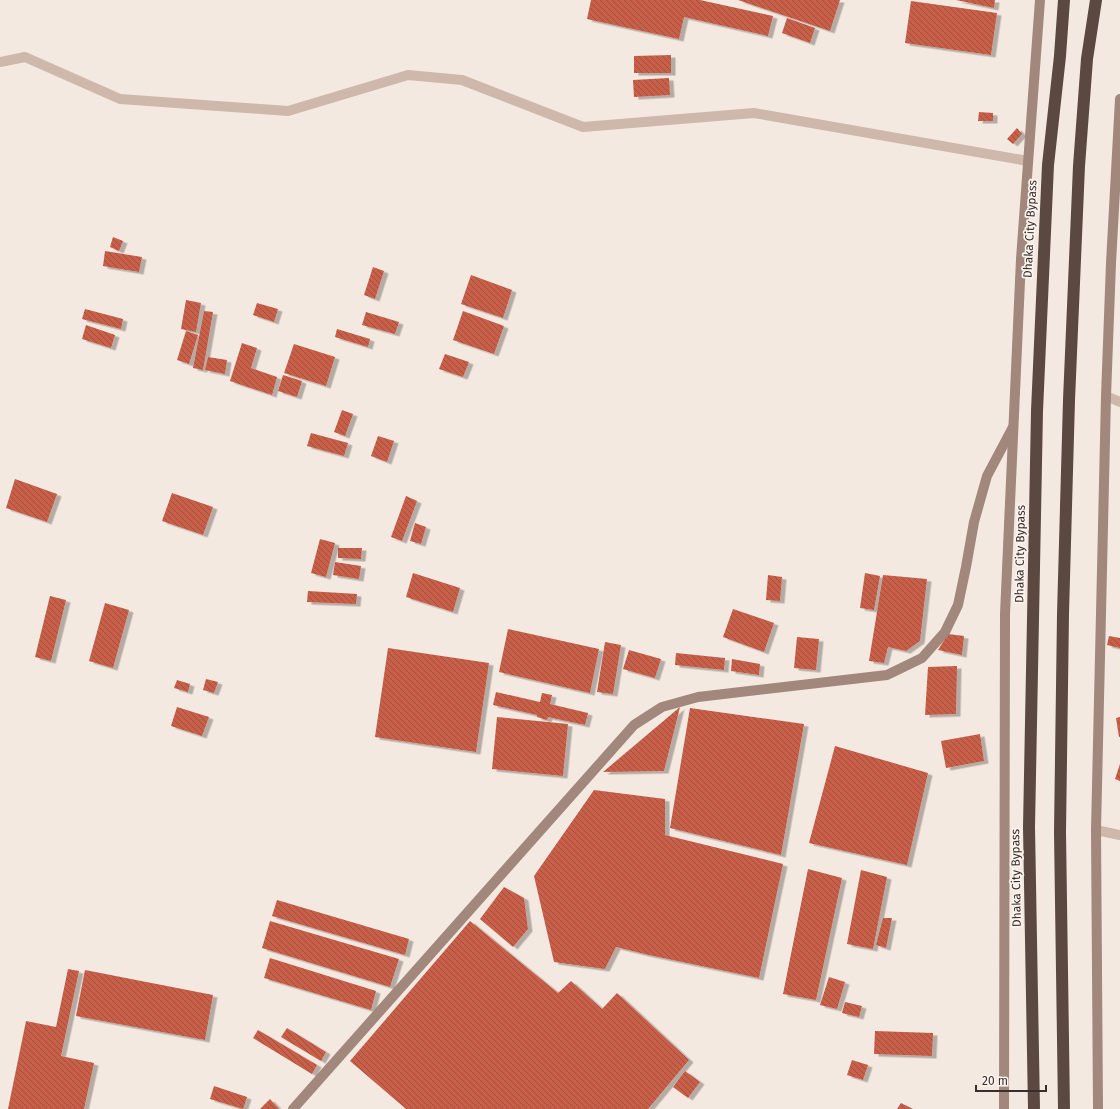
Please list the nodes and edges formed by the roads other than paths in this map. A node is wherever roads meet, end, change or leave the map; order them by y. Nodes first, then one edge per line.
1 (1040, 0) edge
2 (1064, 0) edge
3 (1096, 0) edge
4 (0, 62) edge
5 (1120, 99) edge
6 (1028, 161) junction
7 (1106, 396) junction
8 (1120, 402) edge
9 (1014, 425) junction
10 (1096, 830) junction
11 (1120, 835) edge
12 (292, 1109) edge
13 (1004, 1109) edge
14 (1034, 1109) edge
15 (1064, 1109) edge
16 (1098, 1109) edge

1 - 6 main road
2 - 14 highway, Dhaka City Bypass
3 - 15 highway
4 - 6 street
5 - 7 main road
6 - 9 main road
7 - 8 street
7 - 10 main road
9 - 12 main road
9 - 13 main road
10 - 11 street
10 - 16 main road

